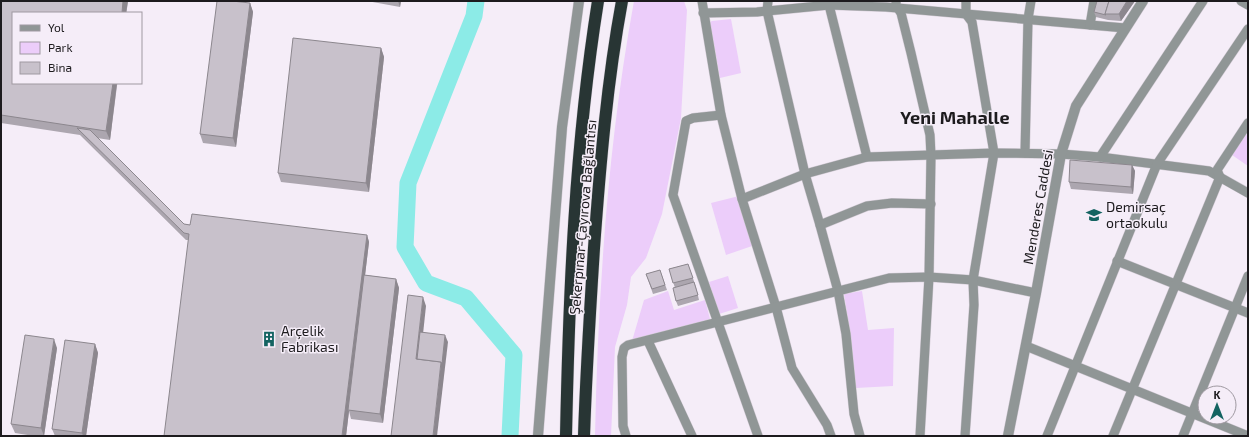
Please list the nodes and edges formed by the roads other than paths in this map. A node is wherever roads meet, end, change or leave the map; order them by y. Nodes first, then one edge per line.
1 (579, 1) edge
2 (598, 1) edge
3 (622, 1) edge
4 (702, 1) edge
5 (768, 1) edge
6 (1031, 1) edge
7 (1094, 1) edge
8 (1143, 1) edge
9 (1204, 1) edge
10 (1241, 1) edge
11 (830, 3) edge
12 (1248, 5) edge
13 (966, 7) edge
14 (896, 8) edge
15 (767, 11) junction
16 (703, 13) junction
17 (974, 18) junction
18 (1028, 19) junction
19 (1090, 25) junction
20 (1125, 28) junction
21 (1248, 29) edge
22 (721, 115) junction
23 (1248, 123) edge
24 (994, 153) junction
25 (1025, 153) junction
26 (1061, 154) junction
27 (931, 156) junction
28 (867, 157) junction
29 (1100, 157) junction
30 (1157, 164) junction
31 (804, 174) junction
32 (1220, 177) junction
33 (1248, 193) edge
34 (742, 199) junction
35 (931, 204) junction
36 (820, 225) junction
37 (1117, 261) junction
38 (1248, 276) edge
39 (929, 277) junction
40 (973, 280) junction
41 (1176, 284) junction
42 (838, 291) junction
43 (1036, 293) junction
44 (776, 307) junction
45 (1235, 308) junction
46 (1248, 313) edge
47 (719, 321) junction
48 (648, 341) junction
49 (1026, 346) junction
50 (1075, 366) junction
51 (1132, 389) junction
52 (1192, 413) junction
53 (538, 436) edge
54 (566, 436) edge
55 (584, 436) edge
56 (626, 436) edge
57 (692, 436) edge
58 (758, 436) edge
59 (830, 436) edge
60 (860, 436) edge
61 (920, 436) edge
62 (965, 436) edge
63 (1008, 436) edge
64 (1047, 436) edge
65 (1113, 436) edge
66 (1183, 436) edge
67 (1248, 436) edge

1 - 53 street
2 - 54 highway, Şekerpınar-Çayırova Bağlantısı
3 - 55 highway, Şekerpınar-Çayırova Bağlantısı
4 - 16 street
5 - 15 street
6 - 18 street
7 - 19 street
8 - 20 street, Menderes Caddesi
9 - 29 street
10 - 12 street
11 - 14 street
11 - 15 street
11 - 28 street
13 - 14 street
13 - 17 street
14 - 27 street
15 - 16 street
15 - 31 street
16 - 22 street
17 - 18 street
17 - 24 street
18 - 19 street
18 - 25 street
19 - 20 street
20 - 26 street, Menderes Caddesi
21 - 30 street
22 - 34 street
22 - 47 street
23 - 32 street
24 - 25 street
24 - 27 street
24 - 40 street
25 - 26 street
26 - 29 street
26 - 43 street, Menderes Caddesi
27 - 28 street
27 - 35 street
28 - 31 street
29 - 30 street
30 - 32 street
30 - 37 street
31 - 34 street
31 - 36 street
32 - 33 street
32 - 41 street
34 - 44 street
35 - 36 street
35 - 39 street
36 - 42 street
37 - 41 street
37 - 50 street
38 - 45 street
39 - 40 street
39 - 42 street
39 - 61 street
40 - 43 street
40 - 62 street
41 - 45 street
41 - 51 street
42 - 44 street
42 - 60 street
43 - 49 street, Menderes Caddesi
44 - 47 street
44 - 59 street
45 - 46 street
45 - 52 street
47 - 48 street
47 - 58 street
48 - 56 street
48 - 57 street
49 - 50 street
49 - 63 street, Menderes Caddesi
50 - 51 street
50 - 64 street
51 - 52 street
51 - 65 street
52 - 66 street
52 - 67 street

